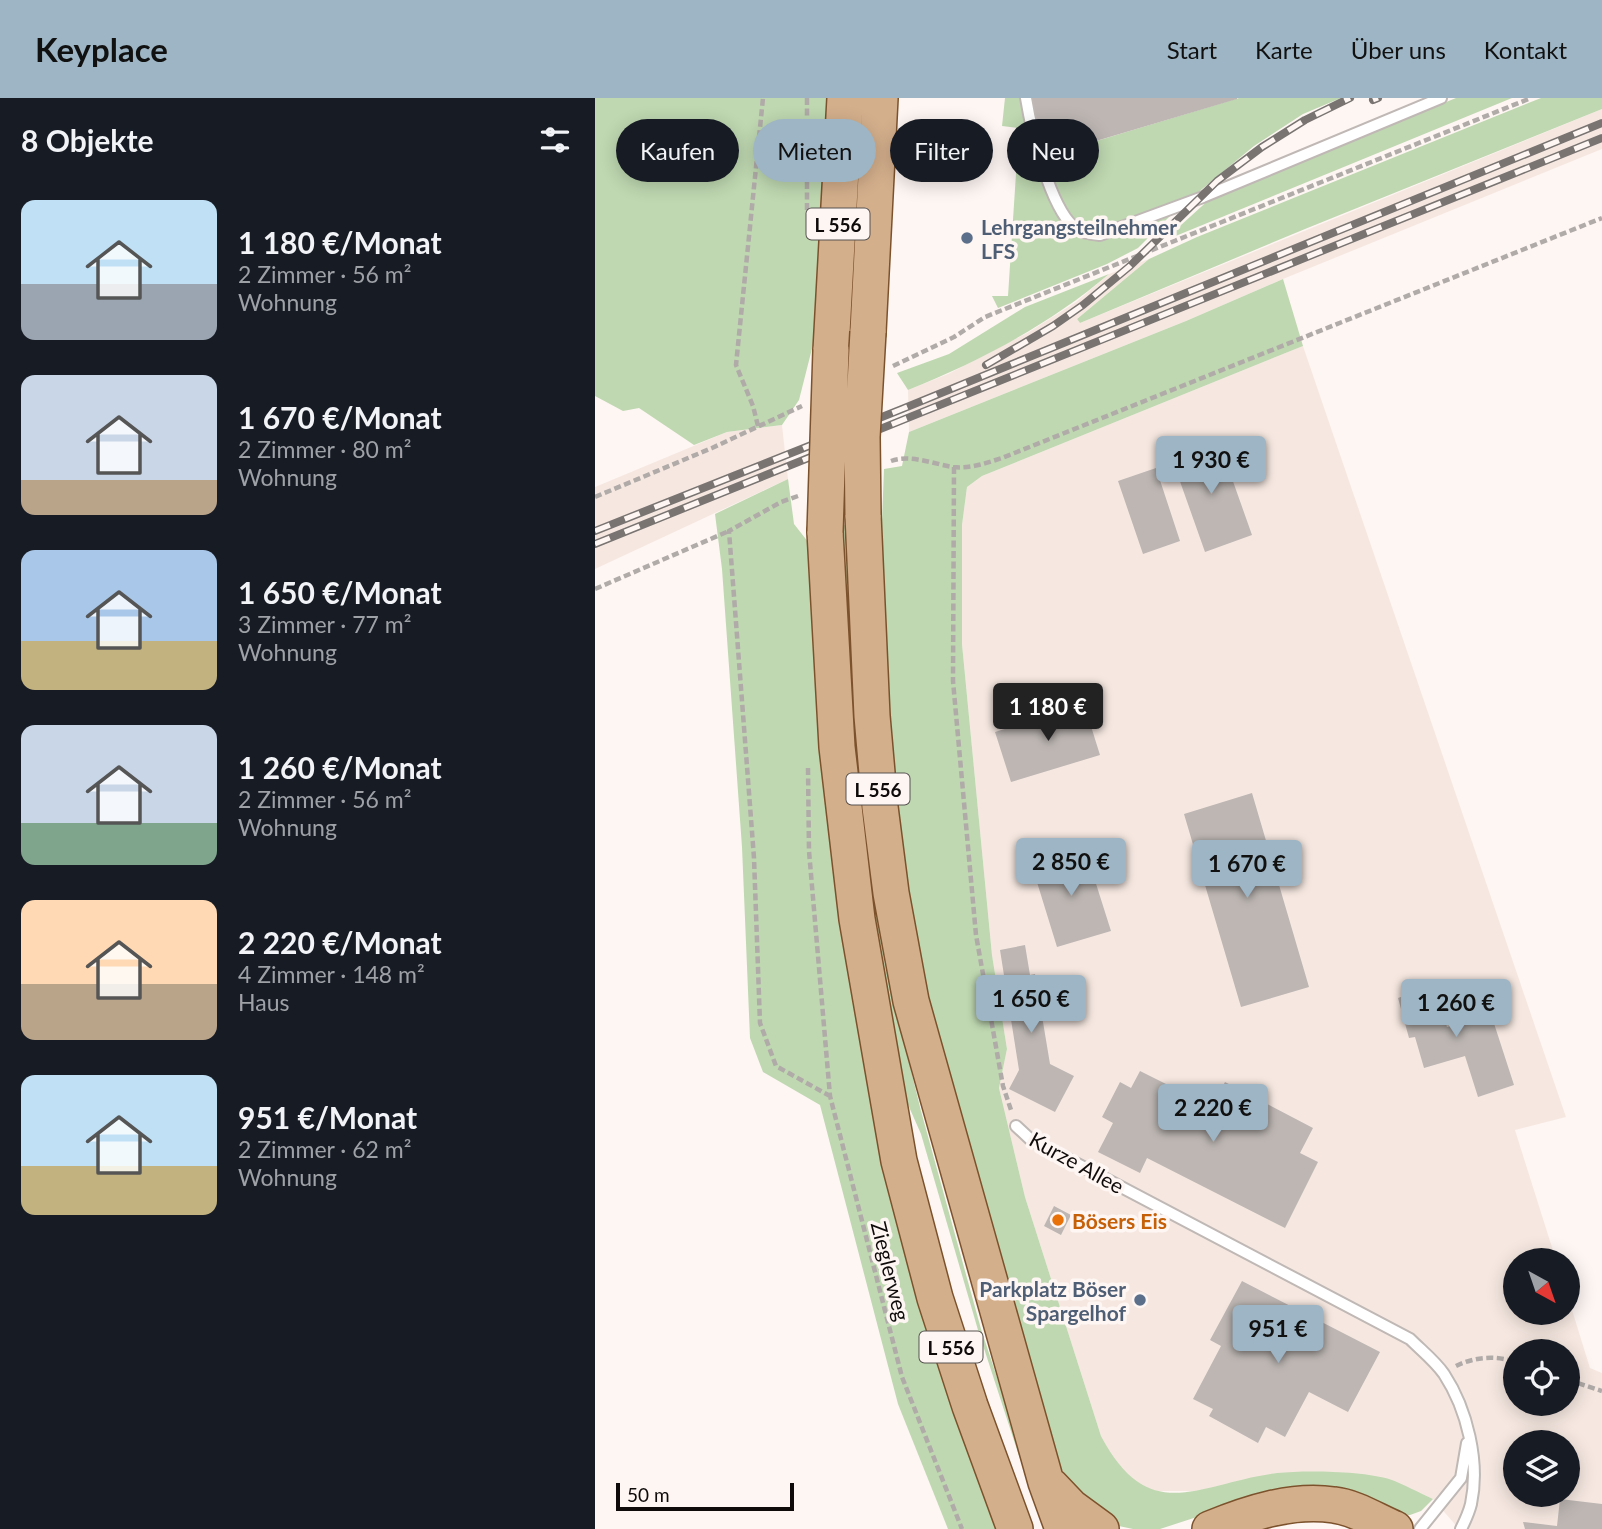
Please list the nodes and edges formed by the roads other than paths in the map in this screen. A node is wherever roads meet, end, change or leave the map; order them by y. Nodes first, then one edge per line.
1 (845, 98) edge
2 (880, 98) edge
3 (1026, 98) edge
4 (1441, 98) edge
5 (1016, 1126) road end
6 (1468, 1434) junction
7 (1047, 1482) junction
8 (1015, 1529) edge
9 (1063, 1529) edge
10 (1101, 1529) edge
11 (1210, 1529) edge
12 (1395, 1529) edge
13 (1420, 1529) edge
14 (1461, 1529) edge

1 - 8 main road, L 556, bridge
2 - 7 main road, L 556, bridge
3 - 4 lane
5 - 6 lane, Kurze Allee
6 - 13 lane, Kurze Allee
6 - 14 lane, Kurze Allee
7 - 9 main road, L 556
7 - 10 main road
11 - 12 main road

